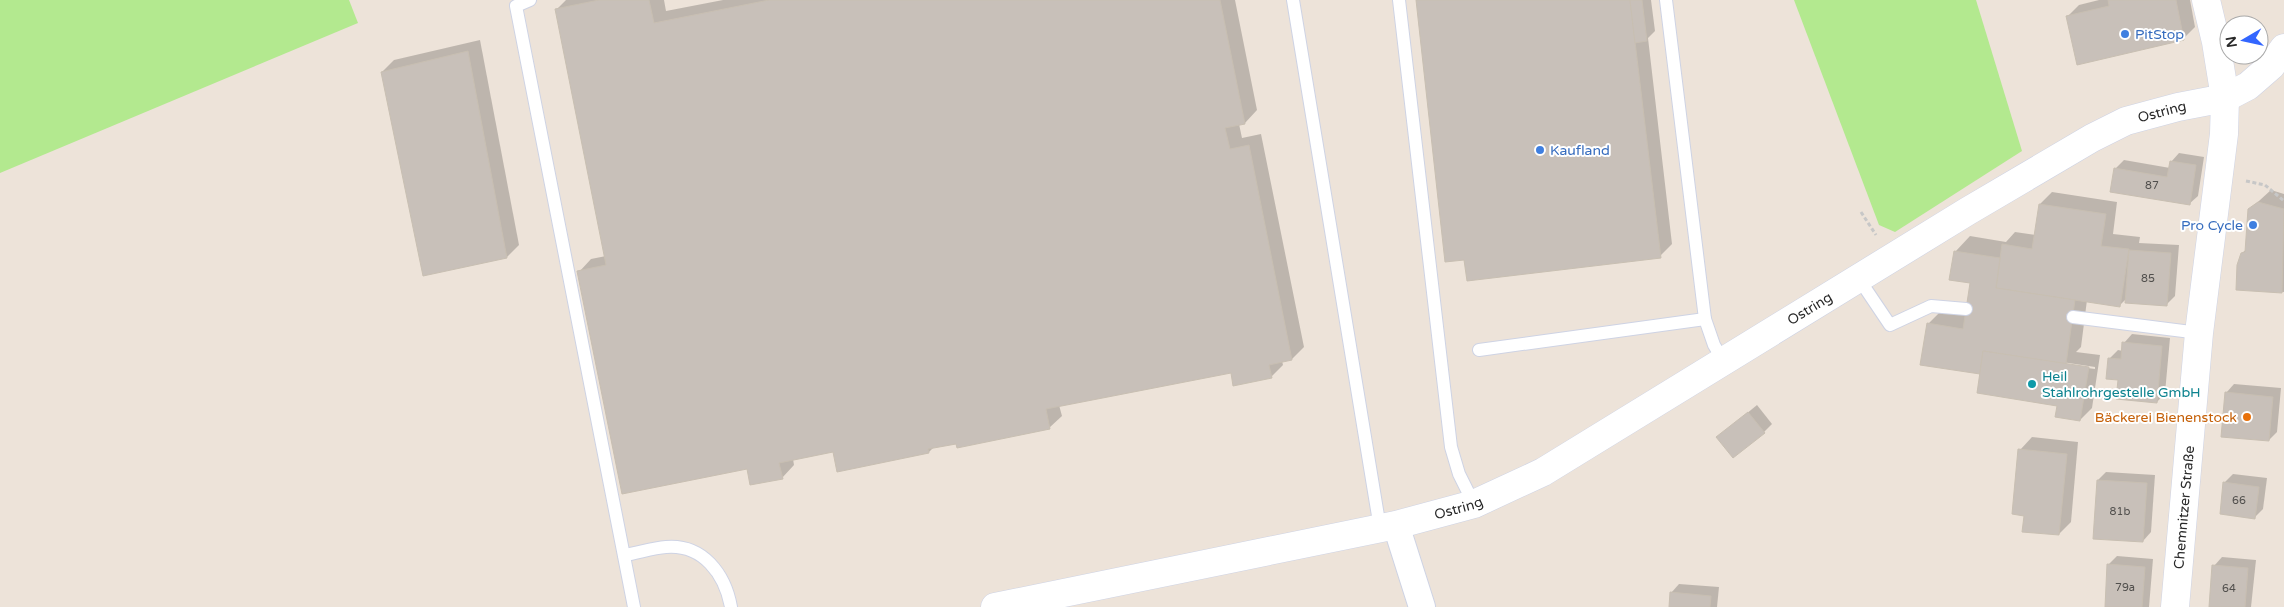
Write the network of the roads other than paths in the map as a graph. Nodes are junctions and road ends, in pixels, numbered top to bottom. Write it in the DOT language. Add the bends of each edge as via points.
graph roads {
  1 [pos="530,0"];
  2 [pos="1293,0"];
  3 [pos="1399,0"];
  4 [pos="1666,0"];
  5 [pos="2206,0"];
  6 [pos="2284,48"];
  7 [pos="2225,98"];
  8 [pos="1859,279"];
  9 [pos="1966,309"];
  10 [pos="2073,317"];
  11 [pos="1705,319"];
  12 [pos="2199,333"];
  13 [pos="1479,350"];
  14 [pos="1724,362"];
  15 [pos="1474,504"];
  16 [pos="1388,526"];
  17 [pos="624,555"];
  18 [pos="634,607"];
  19 [pos="731,607"];
  20 [pos="996,607"];
  21 [pos="1422,607"];
  22 [pos="2175,607"];
  1 -- 17 [label="lane" via="516,6"];
  2 -- 16 [label="lane" via="1351,361"];
  3 -- 15 [label="lane" via="1451,447 1459,474"];
  4 -- 11 [label="lane"];
  5 -- 7 [label="main road, Chemnitzer Straße"];
  6 -- 7 [label="main road" via="2272,66 2248,86"];
  7 -- 8 [label="main road, Ostring" via="2136,118 2092,138"];
  7 -- 12 [label="main road, Chemnitzer Straße" via="2223,142"];
  8 -- 9 [label="lane" via="1890,324 1931,306"];
  8 -- 14 [label="main road, Ostring"];
  10 -- 12 [label="lane"];
  11 -- 13 [label="lane"];
  11 -- 14 [label="lane" via="1714,346"];
  12 -- 22 [label="main road, Chemnitzer Straße"];
  14 -- 15 [label="main road, Ostring" via="1543,472"];
  15 -- 16 [label="main road, Ostring"];
  16 -- 20 [label="main road, Ostring"];
  16 -- 21 [label="street"];
  17 -- 18 [label="lane"];
  17 -- 19 [label="lane" via="668,547 694,552 717,569"];
}
